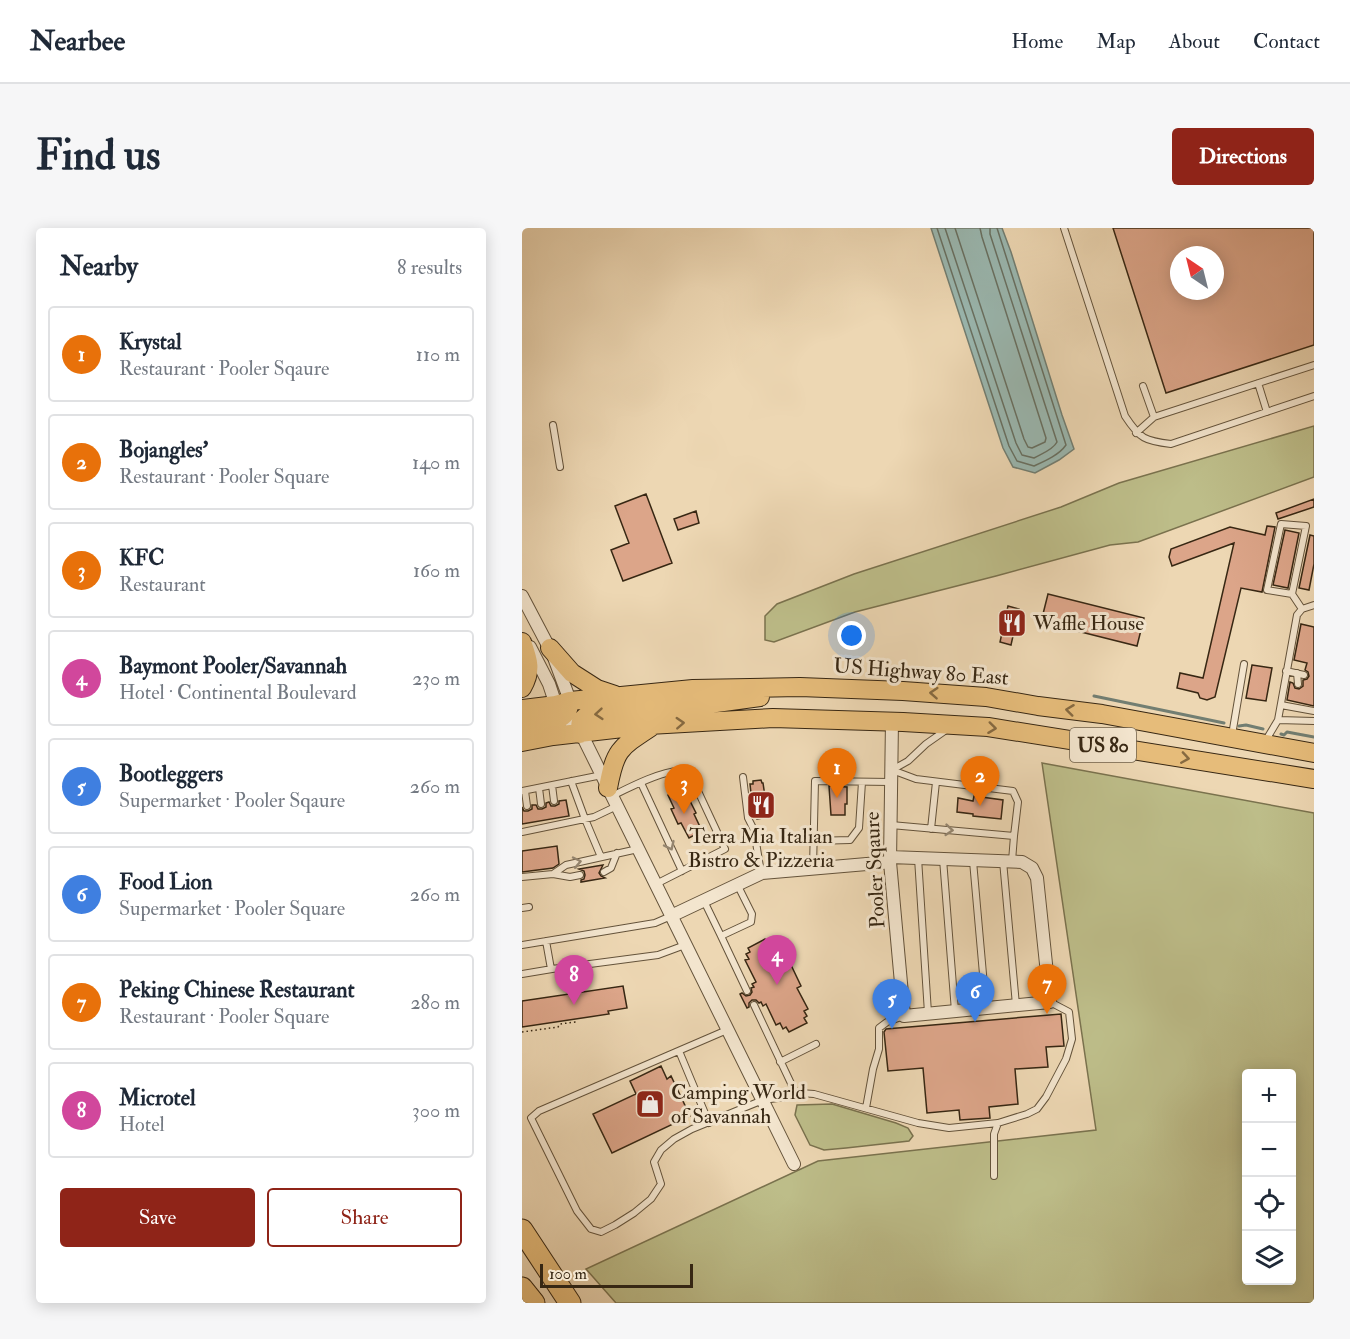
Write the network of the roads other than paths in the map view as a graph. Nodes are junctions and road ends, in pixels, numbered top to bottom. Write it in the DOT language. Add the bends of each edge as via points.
graph roads {
  1 [pos="1064,228"];
  2 [pos="1314,365"];
  3 [pos="1258,383"];
  4 [pos="1143,386"];
  5 [pos="1314,396"];
  6 [pos="1267,412"];
  7 [pos="1154,417"];
  8 [pos="553,426"];
  9 [pos="1136,433"];
  10 [pos="560,467"];
  11 [pos="1292,594"];
  12 [pos="522,596"];
  13 [pos="1314,596"];
  14 [pos="1313,605"];
  15 [pos="1302,609"];
  16 [pos="522,634"];
  17 [pos="522,642"];
  18 [pos="550,648"];
  19 [pos="1244,664"];
  20 [pos="1286,671"];
  21 [pos="1298,684"];
  22 [pos="522,688"];
  23 [pos="824,688"];
  24 [pos="619,696"];
  25 [pos="1281,705"];
  26 [pos="564,707"];
  27 [pos="522,709"];
  28 [pos="1314,711"];
  29 [pos="1278,720"];
  30 [pos="892,721"];
  31 [pos="1314,721"];
  32 [pos="522,725"];
  33 [pos="656,725"];
  34 [pos="953,725"];
  35 [pos="580,734"];
  36 [pos="1231,738"];
  37 [pos="522,742"];
  38 [pos="1264,744"];
  39 [pos="1314,753"];
  40 [pos="891,776"];
  41 [pos="743,777"];
  42 [pos="1314,779"];
  43 [pos="571,781"];
  44 [pos="862,782"];
  45 [pos="936,782"];
  46 [pos="641,783"];
  47 [pos="552,785"];
  48 [pos="539,788"];
  49 [pos="523,791"];
  50 [pos="610,791"];
  51 [pos="554,801"];
  52 [pos="541,804"];
  53 [pos="527,806"];
  54 [pos="585,819"];
  55 [pos="530,822"];
  56 [pos="891,825"];
  57 [pos="931,829"];
  58 [pos="531,830"];
  59 [pos="522,832"];
  60 [pos="1014,836"];
  61 [pos="813,841"];
  62 [pos="638,849"];
  63 [pos="617,853"];
  64 [pos="601,857"];
  65 [pos="918,858"];
  66 [pos="890,859"];
  67 [pos="944,859"];
  68 [pos="973,860"];
  69 [pos="1008,861"];
  70 [pos="813,868"];
  71 [pos="682,871"];
  72 [pos="604,872"];
  73 [pos="761,873"];
  74 [pos="553,874"];
  75 [pos="580,875"];
  76 [pos="522,877"];
  77 [pos="656,884"];
  78 [pos="737,884"];
  79 [pos="704,900"];
  80 [pos="671,916"];
  81 [pos="721,936"];
  82 [pos="546,941"];
  83 [pos="522,945"];
  84 [pos="686,945"];
  85 [pos="551,969"];
  86 [pos="522,974"];
  87 [pos="747,991"];
  88 [pos="1050,1002"];
  89 [pos="754,1005"];
  90 [pos="1016,1005"];
  91 [pos="986,1008"];
  92 [pos="954,1011"];
  93 [pos="928,1013"];
  94 [pos="904,1016"];
  95 [pos="728,1030"];
  96 [pos="816,1044"];
  97 [pos="679,1051"];
  98 [pos="780,1062"];
  99 [pos="796,1094"];
  100 [pos="763,1101"];
  101 [pos="866,1108"];
  102 [pos="709,1123"];
  103 [pos="998,1123"];
  104 [pos="794,1164"];
  105 [pos="994,1176"];
  106 [pos="522,1230"];
  107 [pos="522,1288"];
  108 [pos="534,1303"];
  109 [pos="570,1303"];
  1 -- 9 [label="lane" via="1125,416"];
  2 -- 3 [label="lane"];
  3 -- 6 [label="lane"];
  3 -- 7 [label="lane"];
  4 -- 7 [label="lane"];
  5 -- 6 [label="lane"];
  6 -- 9 [label="lane" via="1172,444 1152,442"];
  7 -- 9 [label="lane"];
  8 -- 10 [label="lane"];
  11 -- 11 [label="lane" via="1306,526 1281,524 1267,591"];
  11 -- 15 [label="lane"];
  12 -- 18 [label="street"];
  13 -- 14 [label="lane"];
  14 -- 15 [label="lane"];
  15 -- 20 [label="lane" via="1297,615"];
  16 -- 26 [label="street"];
  17 -- 22 [label="main road" via="529,674"];
  18 -- 24 [label="main road" via="587,684"];
  18 -- 26 [label="street"];
  19 -- 36 [label="lane"];
  20 -- 21 [label="lane" via="1301,674"];
  20 -- 25 [label="lane"];
  23 -- 24 [label="main road, US Highway 80 East / US 80" via="693,689"];
  23 -- 35 [label="main road, one-way" via="716,704 588,715 582,718"];
  36 -- 23 [label="main road, US Highway 80 East / US 80, one-way" via="986,697"];
  24 -- 26 [label="main road, US Highway 80 East / US 80"];
  25 -- 28 [label="lane" via="1299,705"];
  25 -- 29 [label="lane"];
  26 -- 27 [label="main road, US Highway 80 East / US 80"];
  26 -- 32 [label="main road" via="560,718"];
  26 -- 35 [label="street"];
  29 -- 31 [label="lane"];
  29 -- 38 [label="lane"];
  33 -- 30 [label="main road, US 80, one-way" via="773,718"];
  30 -- 34 [label="main road, US 80"];
  30 -- 40 [label="street, Pooler Sqaure"];
  33 -- 35 [label="main road, US 80"];
  33 -- 50 [label="main road" via="628,741 618,753"];
  34 -- 40 [label="lane"];
  34 -- 42 [label="main road, US 80, one-way"];
  35 -- 37 [label="main road, US 80"];
  35 -- 50 [label="street"];
  36 -- 38 [label="main road, US Highway 80 East / US 80"];
  38 -- 39 [label="main road, US Highway 80 East / US 80"];
  40 -- 44 [label="lane"];
  40 -- 45 [label="lane"];
  40 -- 56 [label="street, Pooler Sqaure"];
  41 -- 73 [label="lane"];
  43 -- 47 [label="lane"];
  43 -- 50 [label="lane"];
  43 -- 54 [label="lane"];
  44 -- 61 [label="lane" via="859,828 850,840"];
  44 -- 61 [label="lane" via="815,782"];
  45 -- 57 [label="lane"];
  45 -- 60 [label="lane" via="1013,791 1018,802"];
  46 -- 50 [label="lane"];
  46 -- 71 [label="lane, one-way"];
  46 -- 71 [label="lane" via="666,773 690,774 725,849"];
  47 -- 48 [label="lane"];
  47 -- 51 [label="lane"];
  48 -- 49 [label="lane"];
  48 -- 52 [label="lane"];
  49 -- 53 [label="lane"];
  50 -- 54 [label="lane" via="594,817"];
  50 -- 62 [label="street"];
  54 -- 58 [label="lane" via="557,821"];
  54 -- 64 [label="lane"];
  55 -- 58 [label="lane"];
  56 -- 57 [label="lane"];
  56 -- 66 [label="street, Pooler Sqaure"];
  57 -- 60 [label="lane, one-way"];
  58 -- 59 [label="lane"];
  60 -- 69 [label="lane"];
  61 -- 70 [label="lane"];
  62 -- 63 [label="lane"];
  62 -- 77 [label="street"];
  63 -- 64 [label="lane"];
  63 -- 72 [label="lane" via="611,868"];
  74 -- 64 [label="lane, one-way" via="566,865"];
  65 -- 66 [label="street"];
  65 -- 67 [label="street"];
  65 -- 93 [label="lane"];
  66 -- 70 [label="street"];
  66 -- 94 [label="street, Pooler Sqaure"];
  67 -- 68 [label="street"];
  67 -- 92 [label="lane"];
  68 -- 69 [label="street"];
  68 -- 91 [label="lane"];
  69 -- 88 [label="street" via="1022,862 1032,868 1037,878"];
  69 -- 90 [label="lane"];
  70 -- 73 [label="street"];
  71 -- 77 [label="lane"];
  73 -- 78 [label="street"];
  74 -- 75 [label="lane"];
  74 -- 76 [label="lane"];
  77 -- 80 [label="street"];
  78 -- 79 [label="street"];
  78 -- 81 [label="lane" via="752,922"];
  79 -- 80 [label="street"];
  79 -- 81 [label="lane"];
  80 -- 82 [label="lane" via="655,923"];
  80 -- 84 [label="street"];
  81 -- 87 [label="lane"];
  82 -- 83 [label="lane"];
  82 -- 85 [label="lane"];
  84 -- 85 [label="lane" via="658,955"];
  84 -- 95 [label="street"];
  85 -- 86 [label="lane"];
  88 -- 90 [label="street"];
  88 -- 103 [label="lane" via="1069,1012 1072,1039 1066,1059 1037,1109"];
  89 -- 98 [label="lane"];
  90 -- 91 [label="street"];
  91 -- 92 [label="street"];
  92 -- 93 [label="street"];
  93 -- 94 [label="street"];
  94 -- 101 [label="lane" via="879,1028 879,1050"];
  95 -- 97 [label="lane"];
  95 -- 100 [label="street"];
  96 -- 98 [label="lane"];
  97 -- 102 [label="lane"];
  97 -- 102 [label="lane" via="539,1111 531,1118 577,1211 591,1229 601,1232 651,1199 661,1184 654,1162 661,1150 674,1139"];
  98 -- 99 [label="lane"];
  99 -- 100 [label="lane"];
  99 -- 101 [label="lane" via="814,1094"];
  100 -- 102 [label="lane"];
  100 -- 104 [label="street"];
  101 -- 103 [label="lane" via="918,1124 950,1128"];
  103 -- 105 [label="lane" via="994,1134"];
  106 -- 109 [label="highway"];
  107 -- 108 [label="highway"];
}
